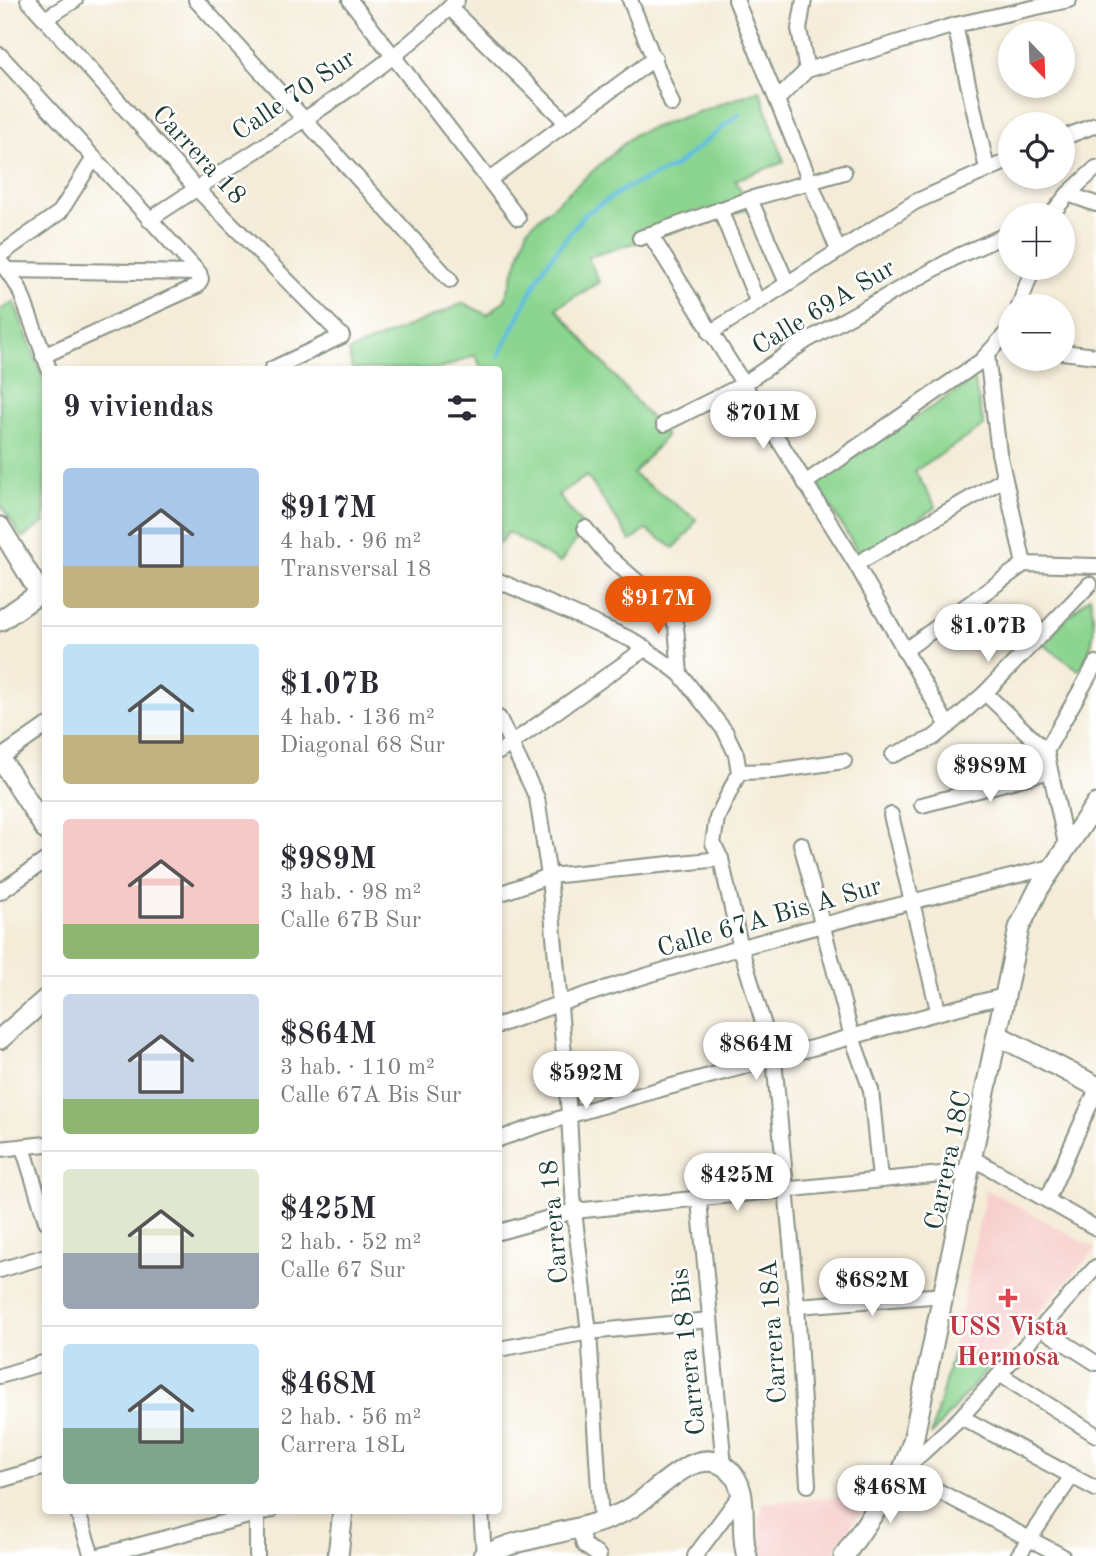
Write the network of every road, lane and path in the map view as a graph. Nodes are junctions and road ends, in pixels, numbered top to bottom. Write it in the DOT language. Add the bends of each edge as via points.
graph roads {
  1 [pos="28,0"];
  2 [pos="75,0"];
  3 [pos="196,0"];
  4 [pos="350,0"];
  5 [pos="630,0"];
  6 [pos="736,0"];
  7 [pos="804,0"];
  8 [pos="1069,0"];
  9 [pos="454,4"];
  10 [pos="45,19"];
  11 [pos="955,25"];
  12 [pos="0,55"];
  13 [pos="392,55"];
  14 [pos="655,58"];
  15 [pos="807,70"];
  16 [pos="777,100"];
  17 [pos="673,104"];
  18 [pos="303,121"];
  19 [pos="566,122"];
  20 [pos="1096,125"];
  21 [pos="1075,133"];
  22 [pos="94,159"];
  23 [pos="998,165"];
  24 [pos="1096,168"];
  25 [pos="987,169"];
  26 [pos="844,172"];
  27 [pos="489,180"];
  28 [pos="809,181"];
  29 [pos="196,188"];
  30 [pos="1068,194"];
  31 [pos="750,199"];
  32 [pos="1061,203"];
  33 [pos="1096,204"];
  34 [pos="720,209"];
  35 [pos="518,218"];
  36 [pos="149,220"];
  37 [pos="998,238"];
  38 [pos="838,250"];
  39 [pos="0,255"];
  40 [pos="4,265"];
  41 [pos="198,279"];
  42 [pos="450,279"];
  43 [pos="787,283"];
  44 [pos="757,301"];
  45 [pos="710,333"];
  46 [pos="998,349"];
  47 [pos="1075,354"];
  48 [pos="1096,356"];
  49 [pos="46,363"];
  50 [pos="278,366"];
  51 [pos="999,371"];
  52 [pos="741,385"];
  53 [pos="664,424"];
  54 [pos="1004,479"];
  55 [pos="805,483"];
  56 [pos="0,527"];
  57 [pos="584,528"];
  58 [pos="856,564"];
  59 [pos="1024,564"];
  60 [pos="1077,566"];
  61 [pos="1096,566"];
  62 [pos="502,582"];
  63 [pos="1093,588"];
  64 [pos="42,590"];
  65 [pos="42,592"];
  66 [pos="0,621"];
  67 [pos="646,648"];
  68 [pos="904,651"];
  69 [pos="1096,663"];
  70 [pos="680,674"];
  71 [pos="985,693"];
  72 [pos="948,726"];
  73 [pos="42,729"];
  74 [pos="505,749"];
  75 [pos="1046,751"];
  76 [pos="893,755"];
  77 [pos="0,758"];
  78 [pos="844,761"];
  79 [pos="1050,771"];
  80 [pos="739,772"];
  81 [pos="922,804"];
  82 [pos="1096,804"];
  83 [pos="891,815"];
  84 [pos="42,824"];
  85 [pos="801,844"];
  86 [pos="1067,849"];
  87 [pos="721,859"];
  88 [pos="42,863"];
  89 [pos="1055,866"];
  90 [pos="549,876"];
  91 [pos="0,892"];
  92 [pos="502,893"];
  93 [pos="914,901"];
  94 [pos="821,925"];
  95 [pos="741,948"];
  96 [pos="1005,996"];
  97 [pos="42,1002"];
  98 [pos="559,1003"];
  99 [pos="938,1010"];
  100 [pos="502,1024"];
  101 [pos="999,1036"];
  102 [pos="852,1037"];
  103 [pos="0,1039"];
  104 [pos="774,1059"];
  105 [pos="1096,1089"];
  106 [pos="569,1114"];
  107 [pos="502,1138"];
  108 [pos="42,1145"];
  109 [pos="23,1147"];
  110 [pos="0,1149"];
  111 [pos="972,1165"];
  112 [pos="880,1179"];
  113 [pos="785,1190"];
  114 [pos="699,1200"];
  115 [pos="1047,1200"];
  116 [pos="42,1208"];
  117 [pos="574,1210"];
  118 [pos="1096,1228"];
  119 [pos="502,1231"];
  120 [pos="42,1257"];
  121 [pos="1095,1269"];
  122 [pos="0,1270"];
  123 [pos="945,1296"];
  124 [pos="797,1306"];
  125 [pos="710,1320"];
  126 [pos="1041,1328"];
  127 [pos="589,1332"];
  128 [pos="502,1348"];
  129 [pos="42,1363"];
  130 [pos="1096,1363"];
  131 [pos="1001,1375"];
  132 [pos="0,1376"];
  133 [pos="961,1417"];
  134 [pos="1096,1435"];
  135 [pos="724,1465"];
  136 [pos="42,1468"];
  137 [pos="902,1472"];
  138 [pos="1072,1476"];
  139 [pos="0,1480"];
  140 [pos="808,1485"];
  141 [pos="1096,1489"];
  142 [pos="741,1494"];
  143 [pos="251,1514"];
  144 [pos="262,1514"];
  145 [pos="343,1514"];
  146 [pos="481,1514"];
  147 [pos="79,1516"];
  148 [pos="601,1521"];
  149 [pos="1030,1538"];
  150 [pos="580,1543"];
  151 [pos="92,1556"];
  152 [pos="99,1556"];
  153 [pos="257,1556"];
  154 [pos="338,1556"];
  155 [pos="484,1556"];
  156 [pos="599,1556"];
  157 [pos="695,1556"];
  158 [pos="747,1556"];
  159 [pos="844,1556"];
  160 [pos="1018,1556"];
  161 [pos="1062,1556"];
  1 -- 10 [label="street, Carrera 18"];
  2 -- 10 [label="street"];
  3 -- 18 [label="street"];
  4 -- 13 [label="street"];
  5 -- 14 [label="street"];
  6 -- 16 [label="street"];
  7 -- 15 [label="street" via="799,29"];
  8 -- 11 [label="street"];
  9 -- 13 [label="street, Calle 70 Sur"];
  9 -- 19 [label="street"];
  10 -- 29 [label="street, Carrera 18"];
  11 -- 15 [label="street"];
  11 -- 25 [label="street"];
  12 -- 22 [label="street"];
  13 -- 18 [label="street, Calle 70 Sur"];
  13 -- 27 [label="street"];
  14 -- 17 [label="street"];
  14 -- 19 [label="street"];
  15 -- 16 [label="street"];
  16 -- 28 [label="street"];
  18 -- 29 [label="street, Calle 70 Sur"];
  18 -- 42 [label="street"];
  19 -- 27 [label="street"];
  20 -- 21 [label="street"];
  22 -- 36 [label="street"];
  22 -- 39 [label="street" via="60,212"];
  23 -- 25 [label="street"];
  24 -- 30 [label="street"];
  25 -- 38 [label="street" via="915,202"];
  26 -- 28 [label="street"];
  27 -- 35 [label="street"];
  28 -- 31 [label="street"];
  28 -- 38 [label="street"];
  29 -- 36 [label="street, Calle 70 Sur"];
  29 -- 50 [label="street, Carrera 18" via="342,336"];
  30 -- 32 [label="street"];
  30 -- 33 [label="street"];
  31 -- 34 [label="street"];
  31 -- 43 [label="street"];
  34 -- 44 [label="street"];
  34 -- 45 [label="street" via="645,236"];
  36 -- 41 [label="street"];
  37 -- 52 [label="street, Calle 69A Sur" via="817,334"];
  38 -- 43 [label="street"];
  40 -- 41 [label="street"];
  40 -- 49 [label="street" via="26,305"];
  41 -- 49 [label="street"];
  43 -- 44 [label="street"];
  44 -- 45 [label="street"];
  45 -- 52 [label="street"];
  46 -- 55 [label="street"];
  47 -- 48 [label="street"];
  51 -- 54 [label="street"];
  52 -- 53 [label="street, Calle 69A Sur"];
  52 -- 55 [label="street"];
  54 -- 58 [label="street"];
  54 -- 59 [label="street"];
  55 -- 58 [label="street"];
  56 -- 64 [label="street"];
  57 -- 70 [label="street" via="608,556 664,604 676,626"];
  58 -- 68 [label="street"];
  59 -- 60 [label="street"];
  59 -- 68 [label="street"];
  60 -- 61 [label="street"];
  60 -- 63 [label="street"];
  62 -- 67 [label="street"];
  63 -- 71 [label="street"];
  65 -- 66 [label="street"];
  67 -- 70 [label="street"];
  67 -- 74 [label="street"];
  68 -- 72 [label="street"];
  69 -- 75 [label="street"];
  70 -- 80 [label="street" via="725,731"];
  71 -- 72 [label="street"];
  71 -- 75 [label="street"];
  72 -- 76 [label="street" via="933,738"];
  73 -- 77 [label="street"];
  74 -- 90 [label="street, Carrera 18" via="537,798"];
  75 -- 79 [label="street"];
  77 -- 84 [label="street"];
  78 -- 80 [label="street"];
  79 -- 81 [label="street"];
  79 -- 86 [label="street"];
  80 -- 87 [label="street, Carrera 18A" via="713,832"];
  82 -- 86 [label="street, Carrera 18C"];
  83 -- 93 [label="street"];
  85 -- 94 [label="street"];
  86 -- 89 [label="street, Carrera 18C"];
  87 -- 90 [label="street"];
  87 -- 95 [label="street, Carrera 18A"];
  88 -- 91 [label="street"];
  89 -- 93 [label="street, Calle 67A Bis A Sur"];
  89 -- 96 [label="street, Carrera 18C" via="1022,919"];
  90 -- 92 [label="street"];
  90 -- 98 [label="street, Carrera 18"];
  93 -- 94 [label="street, Calle 67A Bis A Sur"];
  93 -- 99 [label="street"];
  94 -- 95 [label="street, Calle 67A Bis A Sur"];
  94 -- 102 [label="street"];
  95 -- 98 [label="street, Calle 67A Bis A Sur"];
  95 -- 104 [label="street, Carrera 18A"];
  96 -- 99 [label="street"];
  96 -- 101 [label="street, Carrera 18C"];
  97 -- 103 [label="street"];
  98 -- 100 [label="street, Calle 67A Bis A Sur"];
  98 -- 106 [label="street, Carrera 18"];
  99 -- 102 [label="street"];
  101 -- 105 [label="street"];
  101 -- 111 [label="street, Carrera 18C"];
  102 -- 104 [label="street"];
  102 -- 112 [label="street" via="871,1090"];
  104 -- 106 [label="street"];
  104 -- 113 [label="street, Carrera 18A"];
  105 -- 115 [label="street"];
  106 -- 107 [label="street"];
  106 -- 117 [label="street, Carrera 18"];
  108 -- 109 [label="street"];
  109 -- 110 [label="street"];
  109 -- 116 [label="street"];
  111 -- 112 [label="street"];
  111 -- 115 [label="street"];
  111 -- 123 [label="street, Carrera 18C"];
  112 -- 113 [label="street"];
  113 -- 114 [label="street"];
  113 -- 124 [label="street, Carrera 18A"];
  114 -- 117 [label="street"];
  114 -- 125 [label="street, Carrera 18 Bis"];
  115 -- 118 [label="street"];
  117 -- 119 [label="street"];
  117 -- 127 [label="street, Carrera 18"];
  120 -- 122 [label="street"];
  121 -- 126 [label="street"];
  123 -- 124 [label="street"];
  123 -- 137 [label="street, Carrera 18C"];
  124 -- 140 [label="street, Carrera 18A"];
  125 -- 127 [label="street"];
  125 -- 135 [label="street, Carrera 18 Bis"];
  126 -- 130 [label="street"];
  126 -- 131 [label="street"];
  127 -- 128 [label="street"];
  127 -- 148 [label="street, Carrera 18"];
  129 -- 132 [label="street"];
  131 -- 133 [label="street"];
  131 -- 134 [label="street"];
  133 -- 137 [label="street"];
  133 -- 138 [label="street"];
  135 -- 142 [label="street, Carrera 18 Bis" via="737,1479"];
  135 -- 148 [label="street" via="702,1462 683,1469 631,1508"];
  136 -- 139 [label="street"];
  137 -- 149 [label="street"];
  137 -- 159 [label="street, Carrera 18C"];
  138 -- 141 [label="street"];
  138 -- 149 [label="street"];
  142 -- 157 [label="street"];
  142 -- 158 [label="street"];
  143 -- 152 [label="street"];
  144 -- 153 [label="street"];
  145 -- 154 [label="street"];
  146 -- 155 [label="street"];
  147 -- 151 [label="street"];
  148 -- 150 [label="street"];
  149 -- 160 [label="street"];
  149 -- 161 [label="street"];
  150 -- 155 [label="street" via="512,1544"];
  150 -- 156 [label="street"];
}
